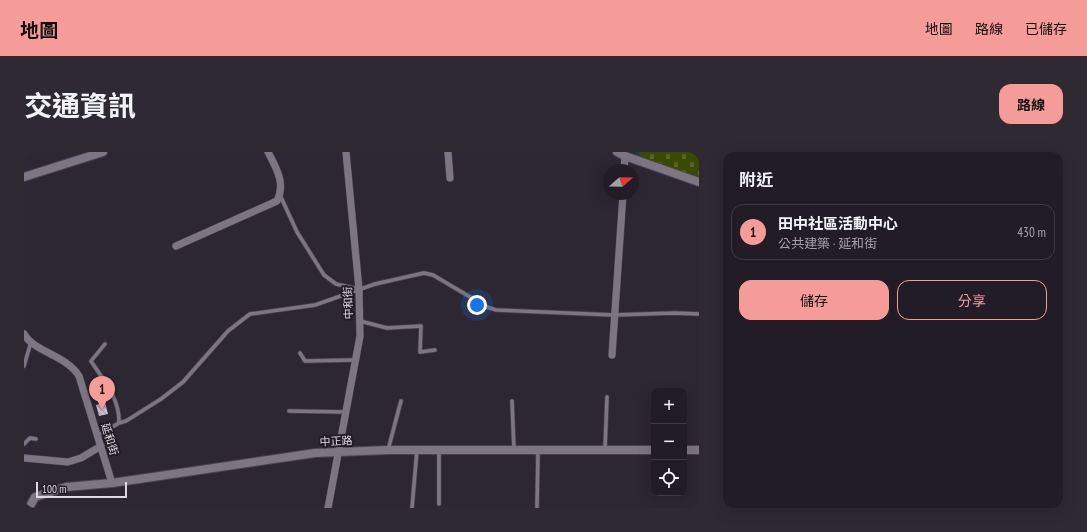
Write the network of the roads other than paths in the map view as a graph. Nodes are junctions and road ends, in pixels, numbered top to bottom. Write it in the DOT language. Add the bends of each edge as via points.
graph roads {
  1 [pos="103,152"];
  2 [pos="269,152"];
  3 [pos="346,152"];
  4 [pos="448,152"];
  5 [pos="621,154"];
  6 [pos="623,164"];
  7 [pos="24,177"];
  8 [pos="450,178"];
  9 [pos="699,182"];
  10 [pos="280,195"];
  11 [pos="623,200"];
  12 [pos="176,246"];
  13 [pos="359,290"];
  14 [pos="699,314"];
  15 [pos="614,315"];
  16 [pos="359,321"];
  17 [pos="24,335"];
  18 [pos="31,342"];
  19 [pos="105,344"];
  20 [pos="435,350"];
  21 [pos="300,353"];
  22 [pos="612,355"];
  23 [pos="355,360"];
  24 [pos="24,366"];
  25 [pos="607,397"];
  26 [pos="512,400"];
  27 [pos="401,401"];
  28 [pos="289,411"];
  29 [pos="345,412"];
  30 [pos="119,423"];
  31 [pos="98,435"];
  32 [pos="36,439"];
  33 [pos="24,444"];
  34 [pos="101,446"];
  35 [pos="605,449"];
  36 [pos="388,450"];
  37 [pos="417,450"];
  38 [pos="439,450"];
  39 [pos="514,450"];
  40 [pos="538,450"];
  41 [pos="651,450"];
  42 [pos="687,450"];
  43 [pos="699,450"];
  44 [pos="338,451"];
  45 [pos="24,458"];
  46 [pos="112,483"];
  47 [pos="439,504"];
  48 [pos="538,507"];
  49 [pos="29,508"];
  50 [pos="328,508"];
  51 [pos="412,508"];
  1 -- 7 [label="street"];
  2 -- 10 [label="street" via="280,176"];
  3 -- 13 [label="street, 中和街"];
  4 -- 8 [label="street"];
  5 -- 6 [label="street"];
  5 -- 9 [label="street"];
  10 -- 12 [label="street" via="277,201"];
  10 -- 13 [label="lane" via="297,232 324,275 336,284"];
  11 -- 15 [label="street"];
  13 -- 15 [label="lane" via="424,273 433,275 487,308 496,310"];
  13 -- 16 [label="street, 中和街"];
  13 -- 30 [label="lane" via="316,305 250,314 228,331 183,382 161,399"];
  14 -- 15 [label="lane"];
  15 -- 22 [label="street"];
  16 -- 20 [label="lane" via="387,328 421,326 420,352"];
  16 -- 23 [label="street, 中和街" via="360,336"];
  17 -- 18 [label="street, 延和街"];
  18 -- 24 [label="lane"];
  18 -- 31 [label="street, 延和街" via="75,369"];
  19 -- 30 [label="lane" via="91,362 114,395"];
  21 -- 23 [label="lane" via="305,361"];
  23 -- 29 [label="street, 中和街"];
  25 -- 35 [label="lane"];
  26 -- 39 [label="lane"];
  27 -- 36 [label="lane"];
  28 -- 29 [label="lane"];
  29 -- 44 [label="street, 中和街"];
  30 -- 31 [label="lane"];
  31 -- 34 [label="street, 延和街"];
  32 -- 33 [label="lane" via="30,438"];
  34 -- 45 [label="street" via="82,458 68,462"];
  34 -- 46 [label="street, 延和街"];
  35 -- 40 [label="street, 中正路"];
  35 -- 41 [label="street, 中正路"];
  36 -- 37 [label="street, 中正路"];
  36 -- 44 [label="street, 中正路"];
  37 -- 38 [label="street, 中正路"];
  37 -- 51 [label="lane"];
  38 -- 39 [label="street, 中正路"];
  38 -- 47 [label="lane"];
  39 -- 40 [label="street, 中正路"];
  40 -- 48 [label="lane"];
  42 -- 43 [label="street"];
  44 -- 46 [label="street, 中正路"];
  44 -- 50 [label="street, 中和街"];
  46 -- 49 [label="street, 中正路" via="60,488 35,497"];
}
